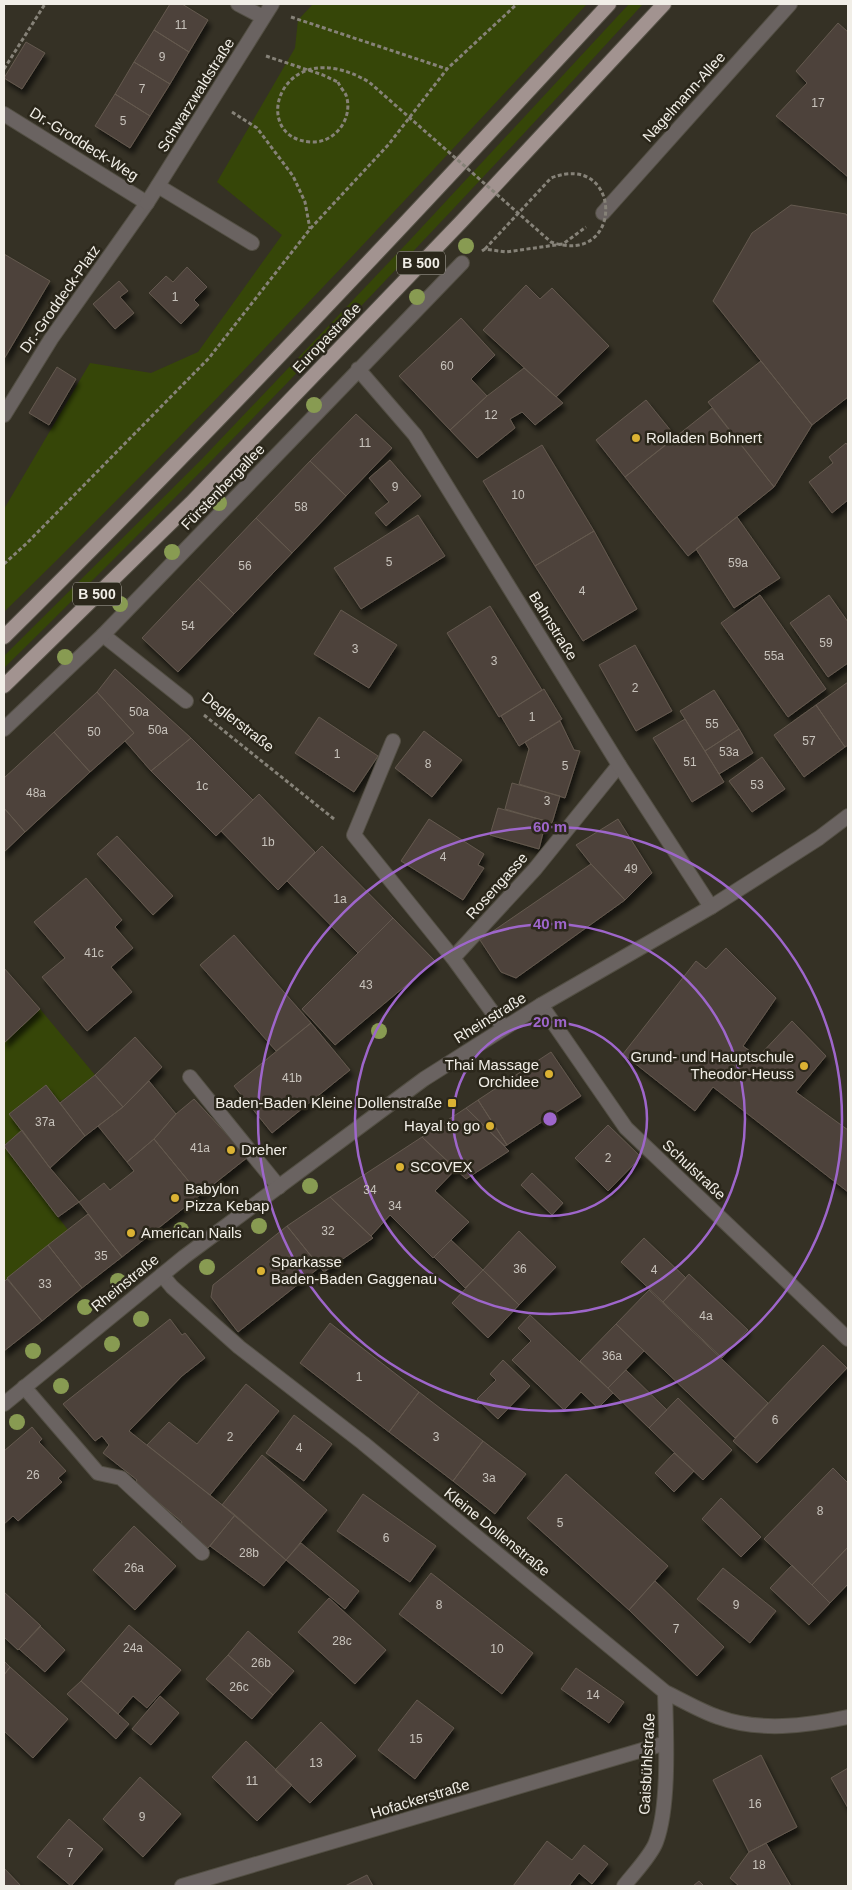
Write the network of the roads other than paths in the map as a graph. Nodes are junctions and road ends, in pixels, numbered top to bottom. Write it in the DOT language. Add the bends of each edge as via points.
graph roads {
  1 [pos="238,4"];
  2 [pos="609,4"];
  3 [pos="664,4"];
  4 [pos="790,4"];
  5 [pos="268,9"];
  6 [pos="4,114"];
  7 [pos="158,186"];
  8 [pos="147,203"];
  9 [pos="600,215"];
  10 [pos="252,243"];
  11 [pos="462,263"];
  12 [pos="358,369"];
  13 [pos="4,415"];
  14 [pos="103,635"];
  15 [pos="4,637"];
  16 [pos="4,686"];
  17 [pos="186,702"];
  18 [pos="4,729"];
  19 [pos="392,741"];
  20 [pos="619,764"];
  21 [pos="848,816"];
  22 [pos="711,907"];
  23 [pos="454,958"];
  24 [pos="541,1005"];
  25 [pos="504,1028"];
  26 [pos="190,1076"];
  27 [pos="279,1187"];
  28 [pos="162,1275"];
  29 [pos="848,1339"];
  30 [pos="24,1387"];
  31 [pos="4,1404"];
  32 [pos="202,1553"];
  33 [pos="665,1692"];
  34 [pos="848,1717"];
  35 [pos="666,1743"];
  36 [pos="182,1886"];
  37 [pos="624,1886"];
  1 -- 5 [label="street"];
  2 -- 15 [label="main road, Europastraße / B 500" via="204,436"];
  3 -- 16 [label="main road, Europastraße / B 500" via="461,222 191,503"];
  4 -- 9 [label="street, Nagelmann-Allee"];
  5 -- 7 [label="street, Schwarzwaldstraße"];
  6 -- 8 [label="street, Dr.-Groddeck-Weg"];
  7 -- 8 [label="street, Schwarzwaldstraße"];
  7 -- 10 [label="street"];
  8 -- 13 [label="street, Dr.-Groddeck-Platz" via="50,339"];
  11 -- 12 [label="street, Fürstenbergallee"];
  12 -- 14 [label="street, Fürstenbergallee"];
  12 -- 20 [label="street, Bahnstraße" via="415,434"];
  14 -- 17 [label="street, Deglerstraße"];
  14 -- 18 [label="street, Fürstenbergallee"];
  19 -- 23 [label="street" via="354,835"];
  20 -- 22 [label="street, Bahnstraße"];
  20 -- 23 [label="street, Rosengasse" via="535,869"];
  21 -- 22 [label="street, Rheinstraße"];
  22 -- 24 [label="street, Rheinstraße"];
  23 -- 25 [label="street"];
  24 -- 25 [label="street, Rheinstraße"];
  24 -- 29 [label="street, Schulstraße" via="626,1128"];
  25 -- 27 [label="street, Rheinstraße" via="424,1079"];
  26 -- 27 [label="street"];
  27 -- 28 [label="street, Rheinstraße"];
  28 -- 30 [label="street, Rheinstraße"];
  28 -- 33 [label="street, Kleine Dollenstraße" via="239,1347 371,1450"];
  30 -- 31 [label="street, Rheinstraße"];
  30 -- 32 [label="street" via="98,1473 122,1478"];
  33 -- 34 [label="street, Kleine Dollenstraße" via="717,1717 758,1727"];
  33 -- 35 [label="street, Gaisbühlstraße"];
  35 -- 36 [label="street, Hofackerstraße"];
  35 -- 37 [label="street, Gaisbühlstraße" via="663,1806 656,1843"];
}
